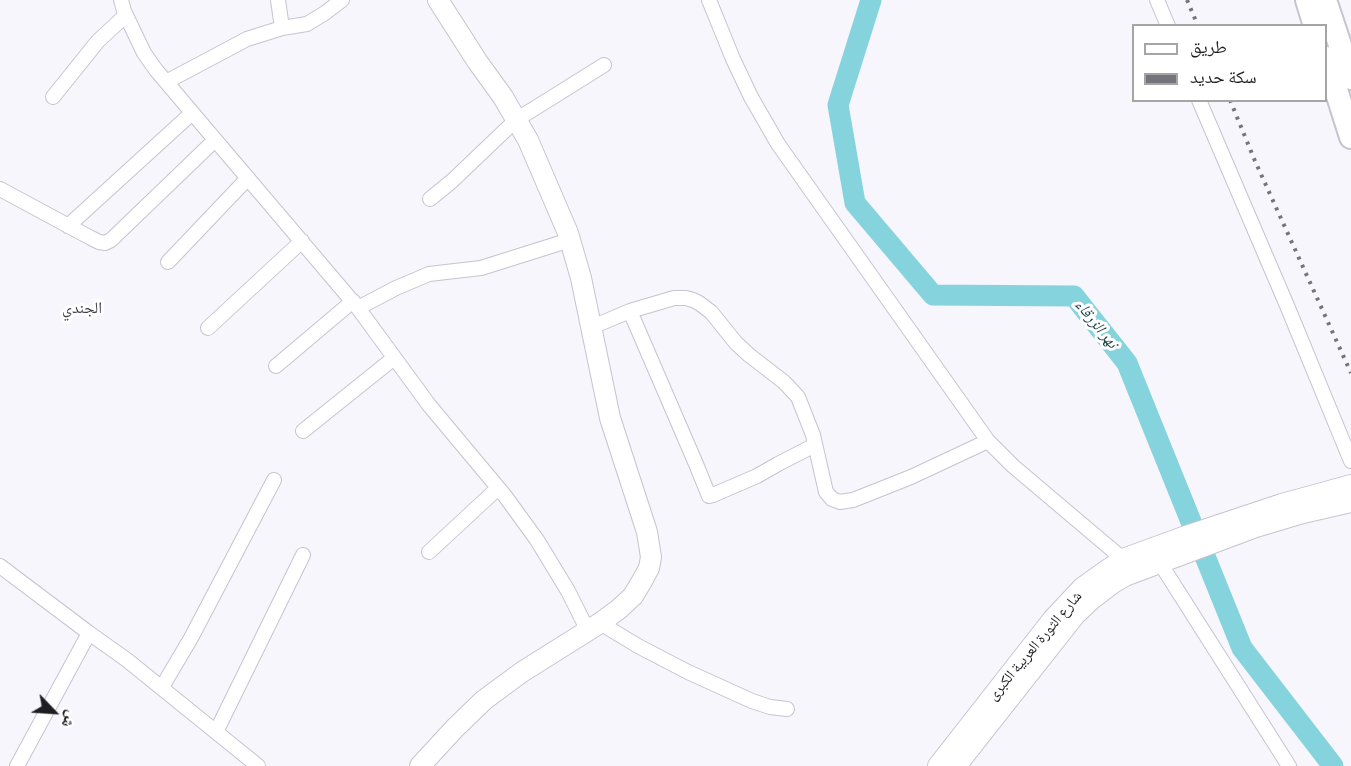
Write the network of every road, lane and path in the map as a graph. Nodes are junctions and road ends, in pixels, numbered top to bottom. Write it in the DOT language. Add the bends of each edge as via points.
graph roads {
  1 [pos="121,0"];
  2 [pos="278,0"];
  3 [pos="342,0"];
  4 [pos="438,0"];
  5 [pos="709,0"];
  6 [pos="1157,0"];
  7 [pos="1307,0"];
  8 [pos="1325,0"];
  9 [pos="126,15"];
  10 [pos="1167,24"];
  11 [pos="1314,24"];
  12 [pos="282,28"];
  13 [pos="1343,64"];
  14 [pos="603,65"];
  15 [pos="166,82"];
  16 [pos="53,97"];
  17 [pos="1200,102"];
  18 [pos="192,113"];
  19 [pos="516,120"];
  20 [pos="1351,137"];
  21 [pos="215,140"];
  22 [pos="248,178"];
  23 [pos="0,189"];
  24 [pos="430,199"];
  25 [pos="68,226"];
  26 [pos="570,240"];
  27 [pos="302,241"];
  28 [pos="168,262"];
  29 [pos="355,305"];
  30 [pos="630,311"];
  31 [pos="591,327"];
  32 [pos="208,328"];
  33 [pos="394,358"];
  34 [pos="276,366"];
  35 [pos="303,431"];
  36 [pos="988,441"];
  37 [pos="815,446"];
  38 [pos="1351,461"];
  39 [pos="274,480"];
  40 [pos="1351,485"];
  41 [pos="498,488"];
  42 [pos="1351,502"];
  43 [pos="1225,531"];
  44 [pos="1188,543"];
  45 [pos="429,552"];
  46 [pos="303,555"];
  47 [pos="1123,559"];
  48 [pos="1160,563"];
  49 [pos="0,566"];
  50 [pos="594,627"];
  51 [pos="89,633"];
  52 [pos="162,687"];
  53 [pos="787,709"];
  54 [pos="216,732"];
  55 [pos="17,766"];
  56 [pos="258,766"];
  57 [pos="420,766"];
  58 [pos="938,766"];
  59 [pos="956,766"];
  60 [pos="1289,766"];
  1 -- 9 [label="street"];
  2 -- 12 [label="street"];
  3 -- 12 [label="street" via="307,24"];
  4 -- 19 [label="main road"];
  5 -- 36 [label="street" via="751,98 778,144"];
  6 -- 10 [label="street"];
  7 -- 11 [label="main road"];
  8 -- 13 [label="main road"];
  9 -- 15 [label="street" via="144,53"];
  9 -- 16 [label="street" via="98,41"];
  12 -- 15 [label="street" via="247,39"];
  13 -- 20 [label="main road"];
  14 -- 19 [label="street"];
  15 -- 18 [label="street"];
  17 -- 38 [label="street"];
  18 -- 21 [label="street"];
  18 -- 25 [label="street"];
  19 -- 24 [label="street"];
  19 -- 26 [label="main road" via="546,179"];
  21 -- 22 [label="street"];
  21 -- 25 [label="street" via="111,240 99,242"];
  22 -- 27 [label="street"];
  22 -- 28 [label="street"];
  23 -- 25 [label="street"];
  26 -- 29 [label="street" via="481,268 429,274"];
  26 -- 31 [label="main road"];
  27 -- 29 [label="street"];
  27 -- 32 [label="street"];
  29 -- 33 [label="street"];
  29 -- 34 [label="street"];
  30 -- 31 [label="street"];
  30 -- 37 [label="street" via="674,298 699,303 749,355 792,388"];
  30 -- 37 [label="street" via="708,495 735,486"];
  31 -- 50 [label="main road" via="610,418 647,532 651,557 633,596"];
  33 -- 35 [label="street"];
  33 -- 41 [label="street"];
  36 -- 37 [label="street" via="911,477 840,502 826,492"];
  36 -- 47 [label="street"];
  39 -- 52 [label="street"];
  40 -- 43 [label="main road" via="1282,504"];
  41 -- 45 [label="street"];
  41 -- 50 [label="street"];
  42 -- 43 [label="main road"];
  43 -- 44 [label="main road"];
  44 -- 47 [label="main road, شارع الثورة العربية الكبرى"];
  44 -- 48 [label="main road, شارع الثورة العربية الكبرى"];
  46 -- 54 [label="street"];
  47 -- 58 [label="main road, شارع الثورة العربية الكبرى" via="1068,602"];
  48 -- 59 [label="main road, شارع الثورة العربية الكبرى" via="1125,576 1092,599 1059,634"];
  48 -- 60 [label="street"];
  49 -- 51 [label="street"];
  50 -- 53 [label="street" via="752,701"];
  50 -- 57 [label="main road" via="500,687 470,712"];
  51 -- 52 [label="street"];
  51 -- 55 [label="street"];
  52 -- 54 [label="street"];
  54 -- 56 [label="street"];
}
